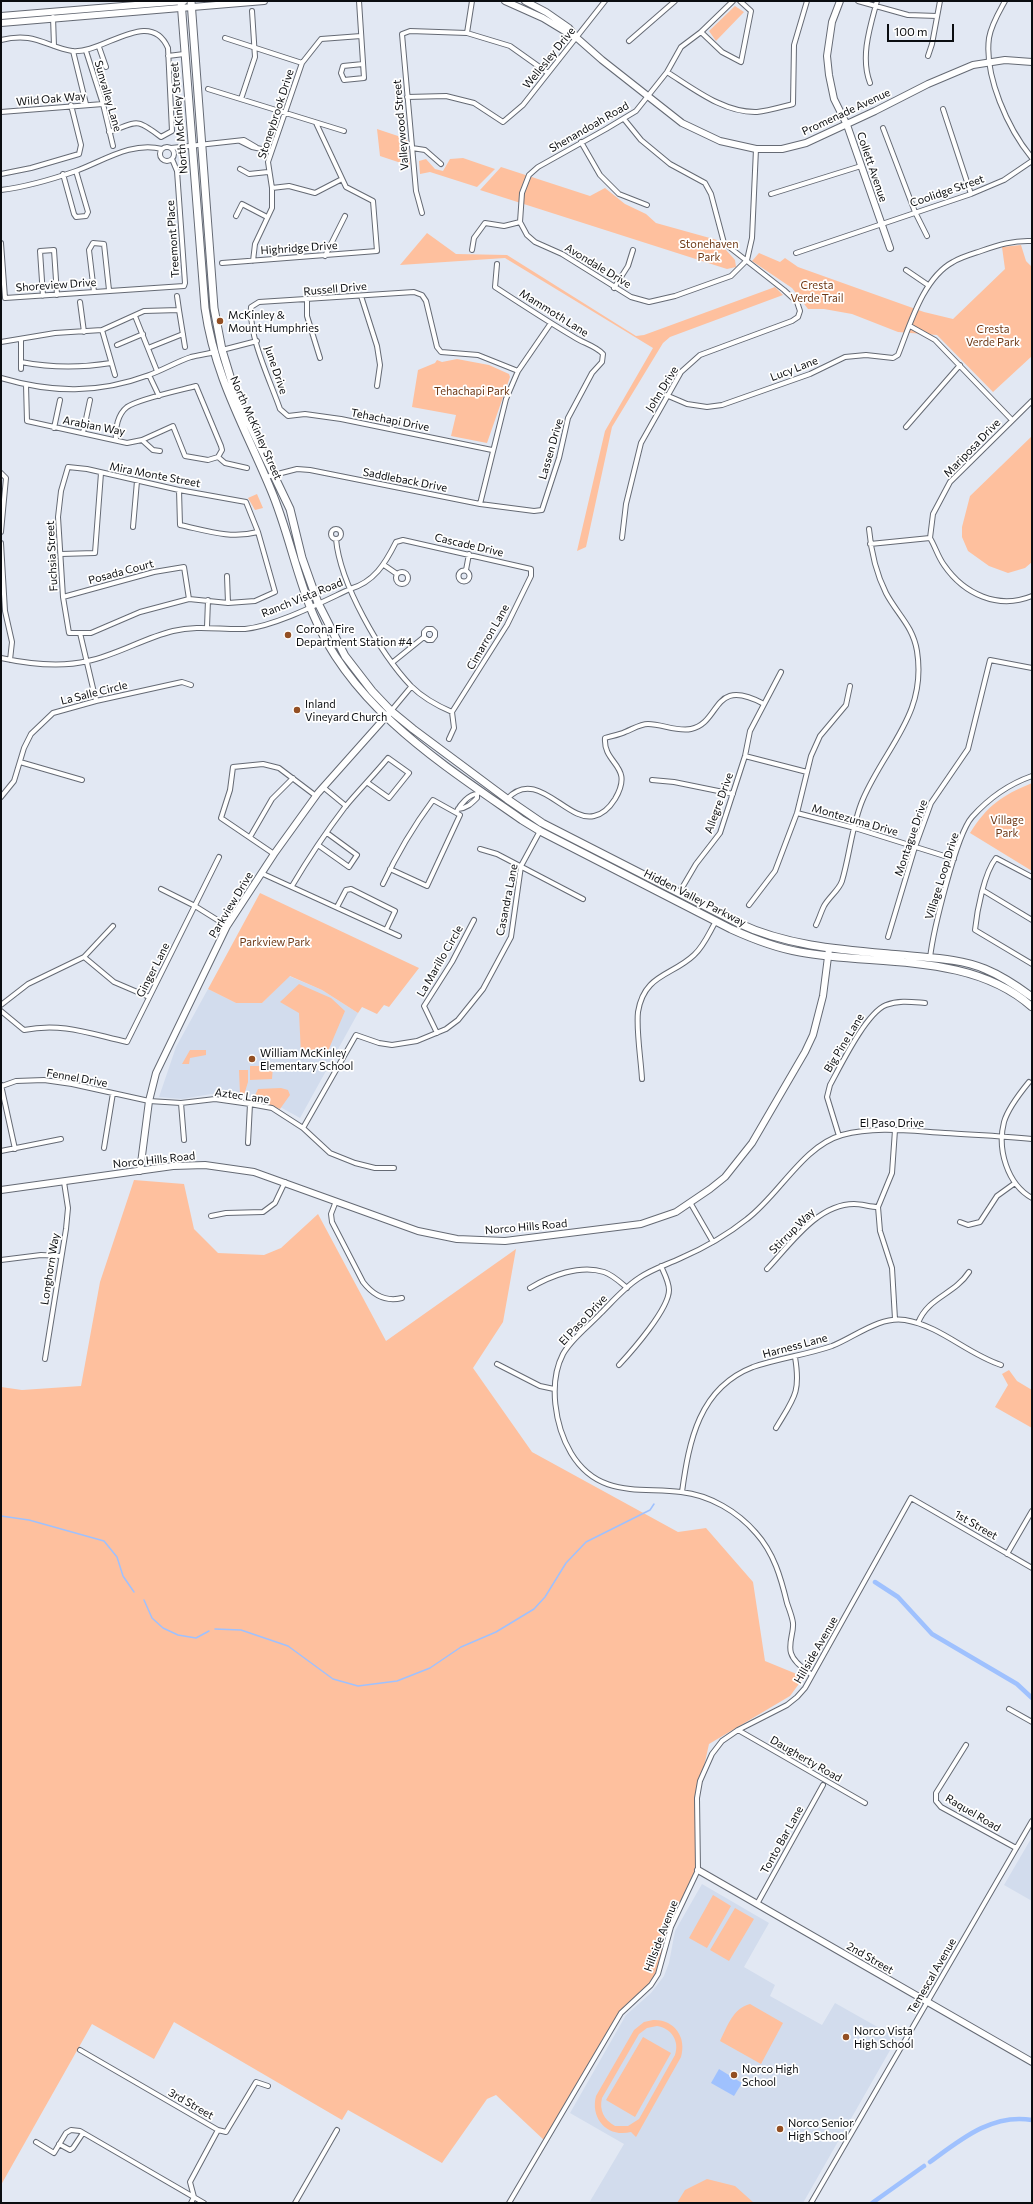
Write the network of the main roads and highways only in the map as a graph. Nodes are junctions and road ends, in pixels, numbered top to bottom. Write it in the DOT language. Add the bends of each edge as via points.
graph roads {
  1 [pos="182,3"];
  2 [pos="191,4"];
  3 [pos="269,476"];
  4 [pos="391,711"];
  5 [pos="385,717"];
  6 [pos="468,772"];
  7 [pos="478,792"];
  8 [pos="514,805"];
  9 [pos="540,831"];
  10 [pos="576,841"];
  11 [pos="829,952"];
  12 [pos="1032,997"];
  13 [pos="1031,1004"];
  1 -- 3 [label="main road, North McKinley Street" via="205,308 214,352 229,399"];
  2 -- 3 [label="main road, North McKinley Street" via="214,308 222,350 236,396"];
  3 -- 4 [label="main road, North McKinley Street" via="290,509 302,558 318,603 346,656"];
  3 -- 5 [label="main road, North McKinley Street" via="310,606 338,661"];
  4 -- 6 [label="main road, Hidden Valley Parkway"];
  5 -- 7 [label="main road, Hidden Valley Parkway"];
  6 -- 7 [label="main road" via="480,784"];
  6 -- 8 [label="main road, Hidden Valley Parkway"];
  7 -- 9 [label="main road, Hidden Valley Parkway"];
  8 -- 9 [label="main road" via="518,812 537,824"];
  8 -- 10 [label="main road, Hidden Valley Parkway"];
  9 -- 10 [label="main road" via="548,830 570,842"];
  9 -- 11 [label="main road, Hidden Valley Parkway" via="716,922 763,943 800,952"];
  10 -- 11 [label="main road, Hidden Valley Parkway" via="738,923 768,936"];
  11 -- 12 [label="main road, Hidden Valley Parkway" via="930,958 984,968 1009,980"];
  11 -- 13 [label="main road, Hidden Valley Parkway" via="952,969 981,976"];
}
